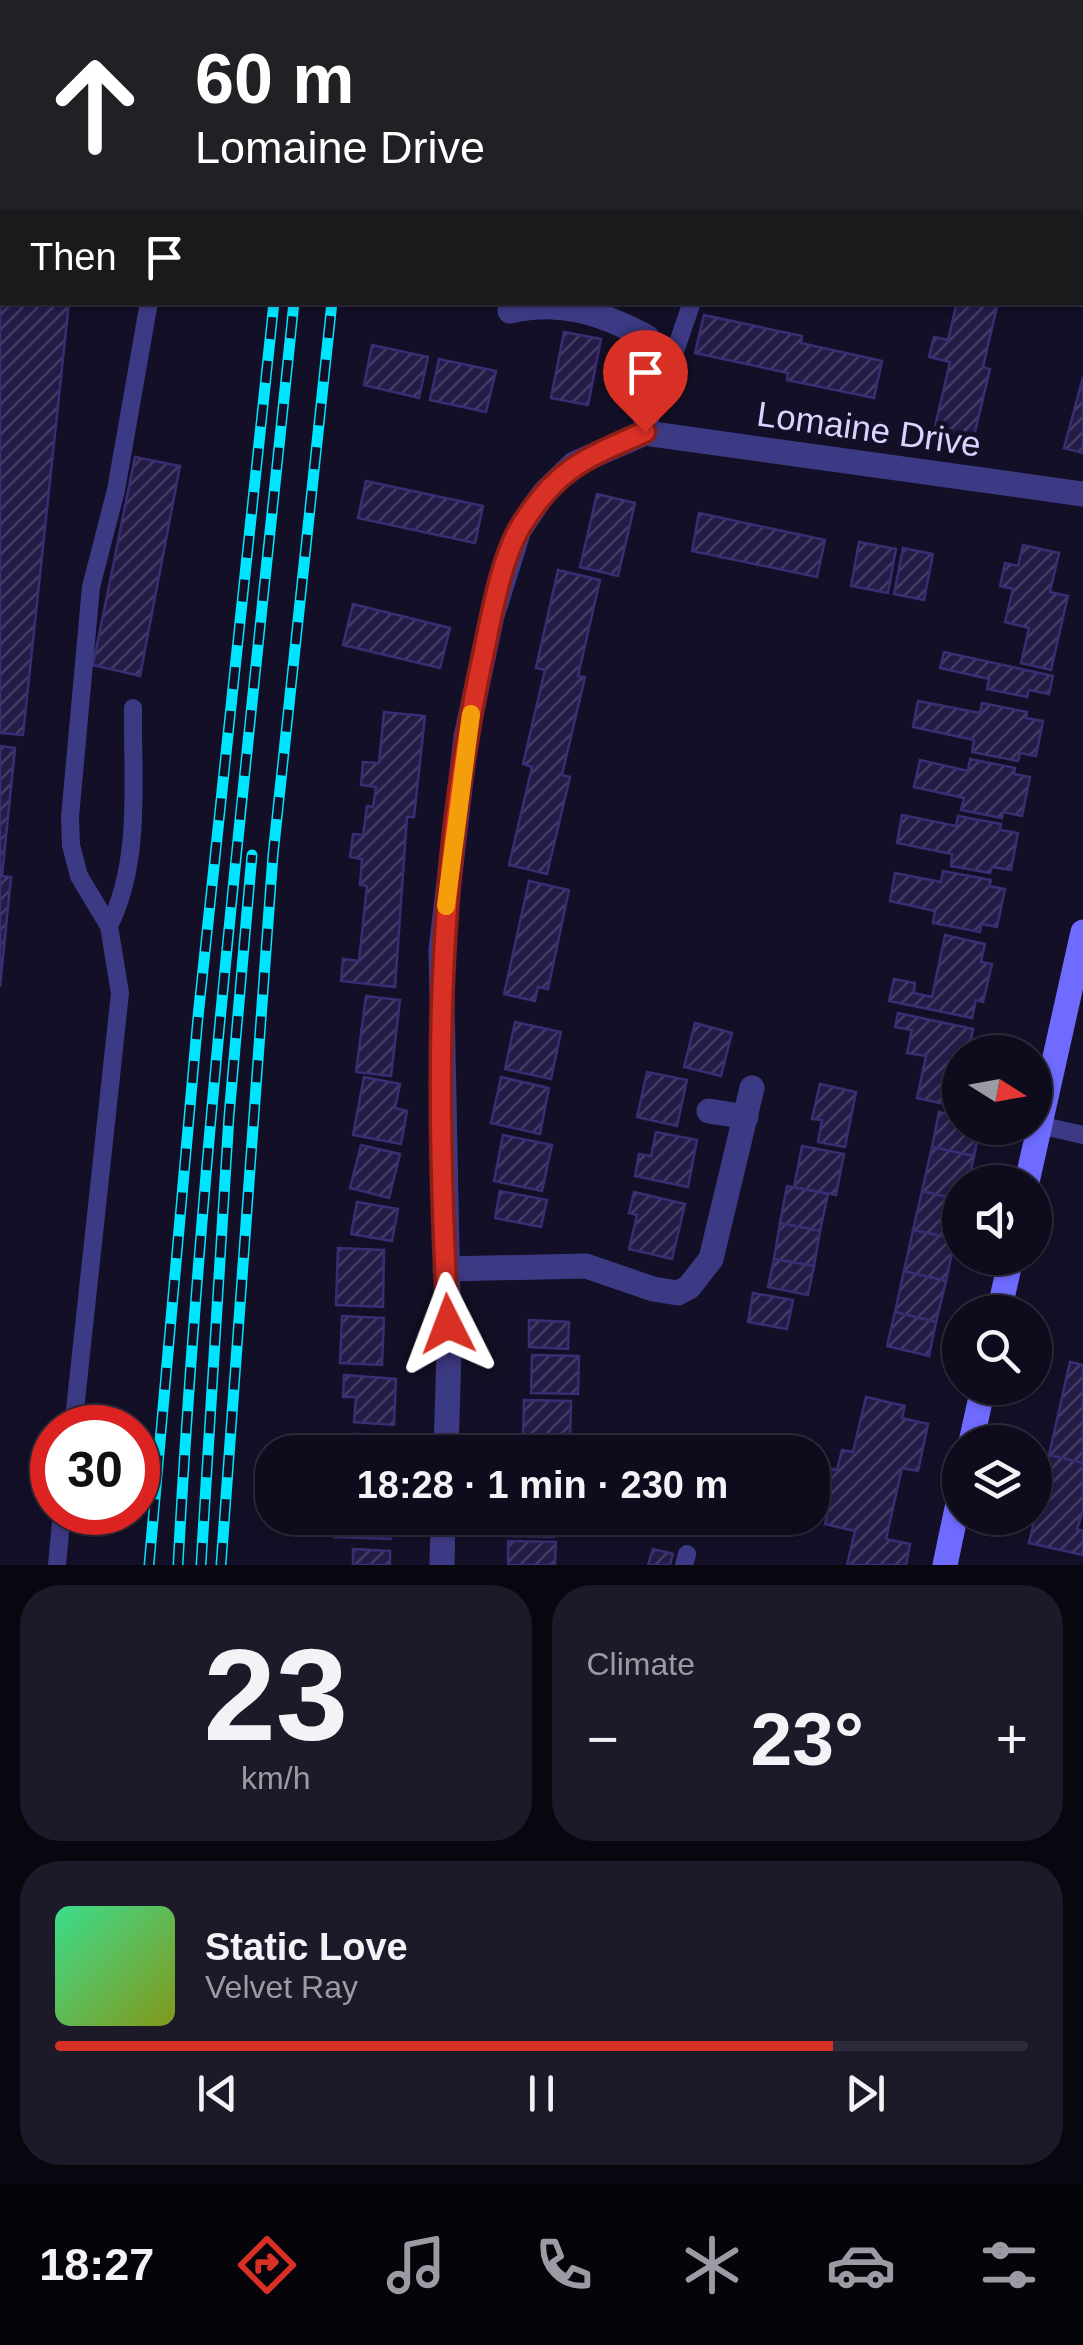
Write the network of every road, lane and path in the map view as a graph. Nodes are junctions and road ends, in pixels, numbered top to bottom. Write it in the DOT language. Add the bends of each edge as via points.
graph roads {
  1 [pos="148,305"];
  2 [pos="534,305"];
  3 [pos="554,305"];
  4 [pos="691,305"];
  5 [pos="510,311"];
  6 [pos="652,370"];
  7 [pos="645,432"];
  8 [pos="1083,494"];
  9 [pos="133,708"];
  10 [pos="109,926"];
  11 [pos="1083,932"];
  12 [pos="1052,1069"];
  13 [pos="752,1088"];
  14 [pos="710,1111"];
  15 [pos="746,1117"];
  16 [pos="1052,1129"];
  17 [pos="1083,1135"];
  18 [pos="445,1269"];
  19 [pos="75,1405"];
  20 [pos="447,1435"];
  21 [pos="60,1535"];
  22 [pos="443,1535"];
  23 [pos="951,1535"];
  24 [pos="57,1565"];
  25 [pos="442,1565"];
  26 [pos="945,1565"];
  1 -- 10 [label="lane" via="116,490 91,587 70,817 79,876"];
  2 -- 5 [label="street"];
  3 -- 6 [label="street" via="601,313 647,338"];
  4 -- 6 [label="lane" via="674,354"];
  6 -- 7 [label="street"];
  7 -- 8 [label="street, Lomaine Drive"];
  7 -- 18 [label="street" via="574,464 544,493 518,530 492,616 466,737 441,950"];
  9 -- 10 [label="lane" via="131,843 121,902"];
  10 -- 19 [label="lane" via="120,993"];
  11 -- 12 [label="main road"];
  13 -- 15 [label="street"];
  14 -- 15 [label="street"];
  15 -- 18 [label="street" via="711,1259 678,1293 586,1266"];
  16 -- 17 [label="lane"];
  18 -- 20 [label="street"];
  21 -- 24 [label="lane"];
  22 -- 25 [label="street"];
  23 -- 26 [label="main road"];
}
